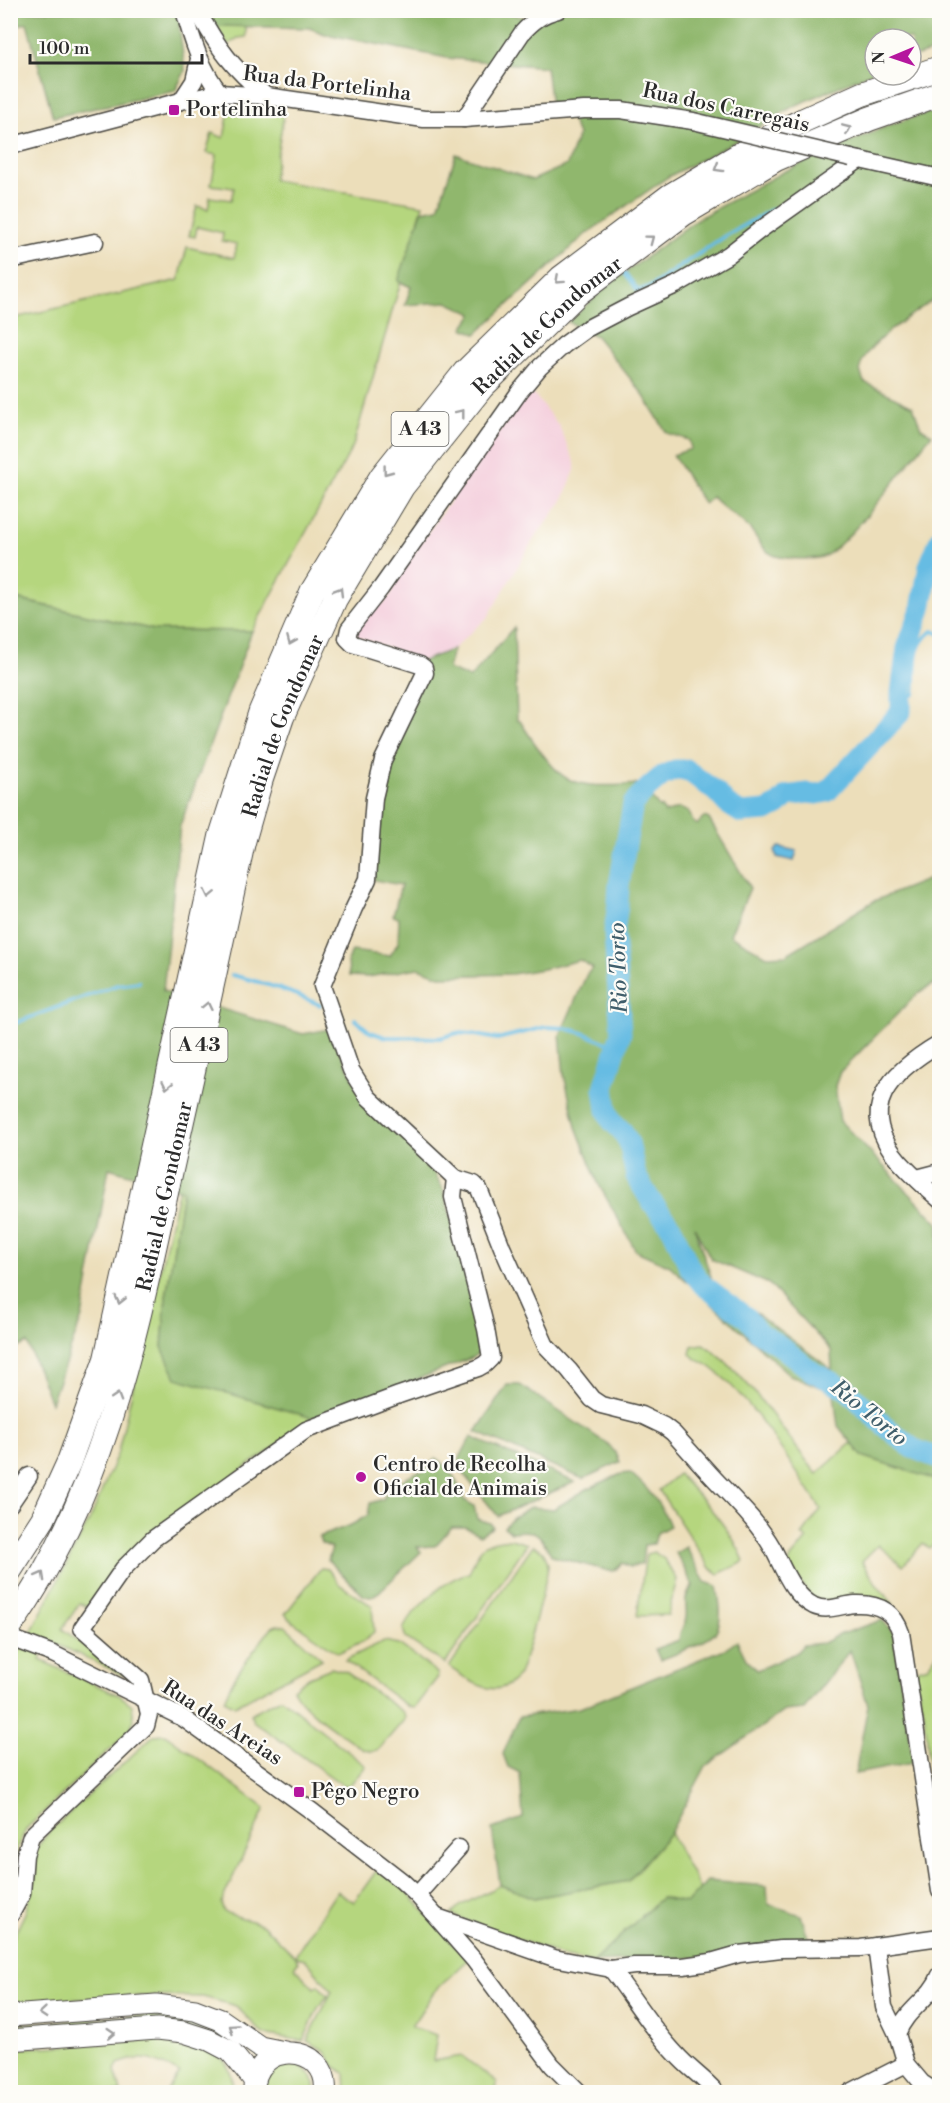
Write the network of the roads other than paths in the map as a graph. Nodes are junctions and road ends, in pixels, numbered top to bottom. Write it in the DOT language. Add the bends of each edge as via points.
graph roads {
  1 [pos="184,10"];
  2 [pos="197,10"];
  3 [pos="558,10"];
  4 [pos="222,54"];
  5 [pos="199,59"];
  6 [pos="939,68"];
  7 [pos="220,93"];
  8 [pos="939,94"];
  9 [pos="266,96"];
  10 [pos="181,101"];
  11 [pos="464,119"];
  12 [pos="10,146"];
  13 [pos="855,159"];
  14 [pos="939,178"];
  15 [pos="95,242"];
  16 [pos="10,260"];
  17 [pos="232,839"];
  18 [pos="939,1043"];
  19 [pos="939,1172"];
  20 [pos="455,1178"];
  21 [pos="917,1178"];
  22 [pos="939,1200"];
  23 [pos="143,1246"];
  24 [pos="29,1476"];
  25 [pos="10,1504"];
  26 [pos="10,1570"];
  27 [pos="10,1626"];
  28 [pos="10,1638"];
  29 [pos="146,1699"];
  30 [pos="459,1848"];
  31 [pos="939,1890"];
  32 [pos="417,1895"];
  33 [pos="10,1916"];
  34 [pos="434,1916"];
  35 [pos="939,1937"];
  36 [pos="876,1946"];
  37 [pos="611,1969"];
  38 [pos="939,1975"];
  39 [pos="10,2016"];
  40 [pos="897,2034"];
  41 [pos="10,2040"];
  42 [pos="285,2052"];
  43 [pos="906,2064"];
  44 [pos="255,2087"];
  45 [pos="325,2092"];
  46 [pos="579,2092"];
  47 [pos="716,2092"];
  48 [pos="851,2092"];
  49 [pos="936,2092"];
  1 -- 5 [label="street"];
  2 -- 4 [label="street"];
  3 -- 11 [label="street" via="534,21 522,33"];
  4 -- 7 [label="street" via="224,79"];
  4 -- 9 [label="street"];
  5 -- 7 [label="street"];
  5 -- 10 [label="street" via="194,81"];
  6 -- 17 [label="highway, Radial de Gondomar / A 43, one-way" via="862,94 804,120 670,196 561,278 465,372 382,476 312,592 261,711"];
  7 -- 9 [label="street, Rua da Portelinha"];
  7 -- 10 [label="street, Rua da Portelinha"];
  17 -- 8 [label="highway, Radial de Gondomar / A 43, one-way" via="261,779 282,717 334,599 402,487 482,387 578,293 683,214 776,159"];
  9 -- 11 [label="street, Rua da Portelinha" via="424,119"];
  10 -- 12 [label="street, Rua da Portelinha"];
  11 -- 13 [label="street, Rua dos Carregais, bridge" via="621,110 693,121"];
  13 -- 14 [label="street, Rua dos Carregais"];
  13 -- 20 [label="street" via="728,255 586,329 540,367 349,629 347,638 352,644 420,665 425,673 383,760 374,798 368,879 322,986 351,1070 368,1097"];
  15 -- 16 [label="street"];
  17 -- 23 [label="highway, Radial de Gondomar / A 43"];
  18 -- 21 [label="street" via="889,1083 879,1101 882,1134 900,1162"];
  19 -- 21 [label="street"];
  20 -- 29 [label="street" via="453,1197 490,1358 478,1368 306,1430 153,1539 123,1569 82,1628 141,1680"];
  20 -- 31 [label="street" via="474,1184 479,1190 546,1346 592,1399 641,1415 673,1433 752,1519 801,1596 815,1606 869,1605 896,1617"];
  21 -- 22 [label="street"];
  23 -- 26 [label="highway, Radial de Gondomar / A 43, one-way" via="69,1462 43,1519"];
  27 -- 23 [label="highway, Radial de Gondomar / A 43, one-way" via="66,1531 95,1467 127,1366"];
  24 -- 25 [label="street"];
  28 -- 29 [label="street, Rua das Areias"];
  29 -- 32 [label="street, Rua das Areias" via="183,1718 314,1812"];
  29 -- 33 [label="street" via="146,1726 31,1836 25,1855 22,1894"];
  30 -- 32 [label="street"];
  32 -- 34 [label="street, Rua das Areias"];
  34 -- 37 [label="street" via="554,1959"];
  34 -- 46 [label="street, Rua das Areias" via="487,1976 552,2065"];
  35 -- 36 [label="street"];
  36 -- 37 [label="street" via="781,1949 683,1966"];
  36 -- 40 [label="street" via="884,2007"];
  37 -- 47 [label="street" via="677,2056"];
  38 -- 40 [label="street" via="922,2001 905,2016"];
  42 -- 39 [label="main road, one-way" via="260,2046 221,2020 175,2007 156,2005"];
  40 -- 43 [label="street"];
  41 -- 44 [label="main road, one-way" via="157,2029 184,2031 230,2051"];
  42 -- 44 [label="main road" via="265,2062 258,2071"];
  42 -- 45 [label="main road" via="297,2052 317,2064 323,2074"];
  43 -- 48 [label="street"];
  43 -- 49 [label="street"];
}
